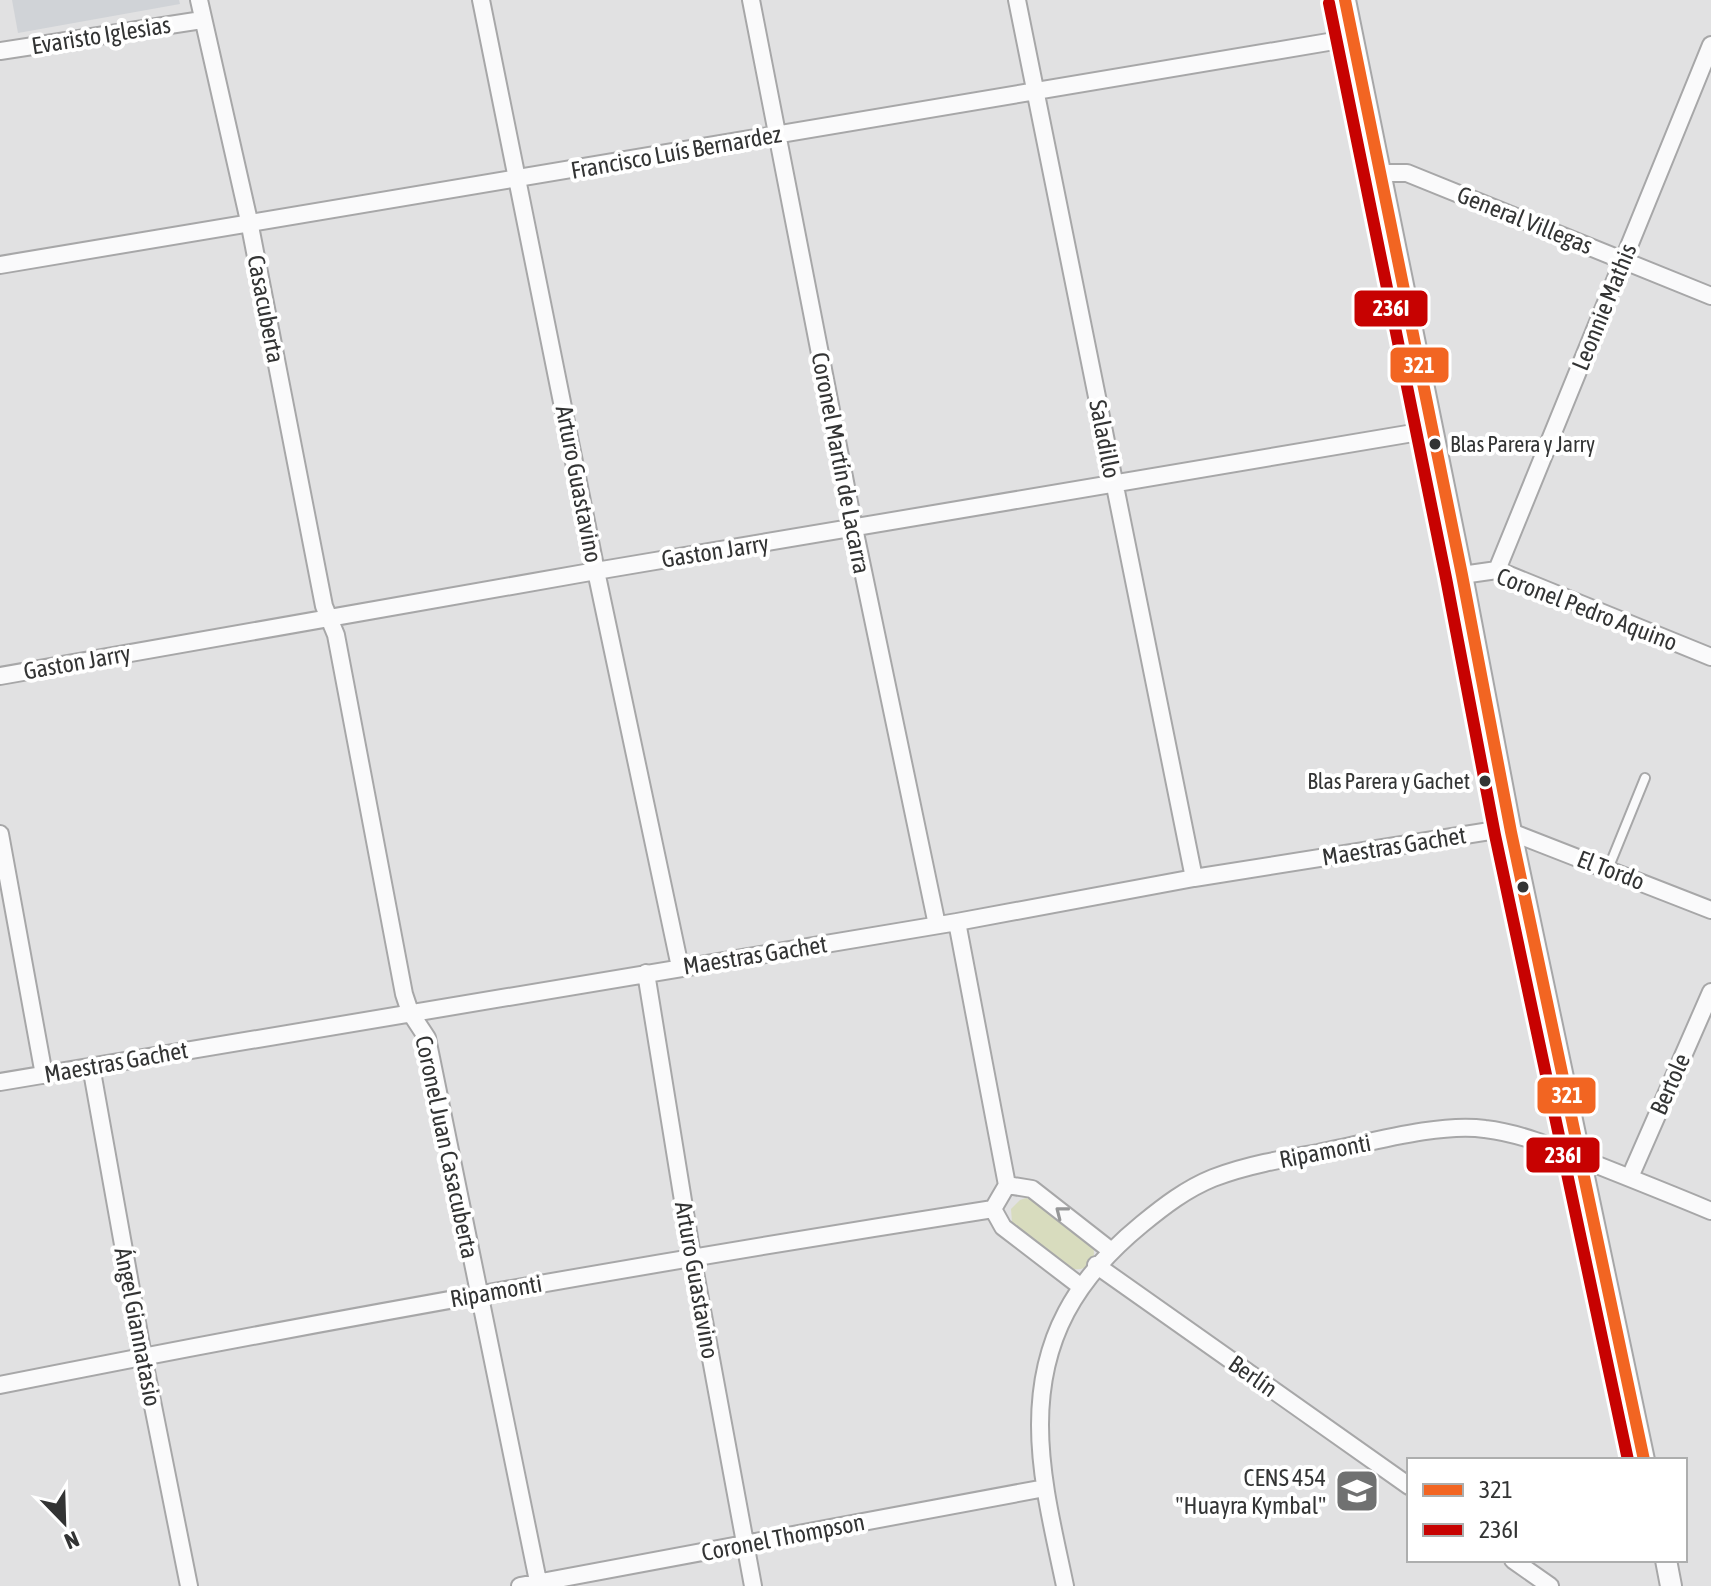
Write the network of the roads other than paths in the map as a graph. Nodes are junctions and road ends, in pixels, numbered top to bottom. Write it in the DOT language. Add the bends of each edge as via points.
graph roads {
  1 [pos="199,0"];
  2 [pos="481,0"];
  3 [pos="751,0"];
  4 [pos="1017,0"];
  5 [pos="1345,0"];
  6 [pos="202,20"];
  7 [pos="1352,38"];
  8 [pos="1711,45"];
  9 [pos="0,51"];
  10 [pos="1035,91"];
  11 [pos="775,135"];
  12 [pos="1380,173"];
  13 [pos="518,179"];
  14 [pos="249,221"];
  15 [pos="1624,259"];
  16 [pos="0,265"];
  17 [pos="1711,296"];
  18 [pos="1431,430"];
  19 [pos="1115,484"];
  20 [pos="854,528"];
  21 [pos="1497,570"];
  22 [pos="596,571"];
  23 [pos="1462,575"];
  24 [pos="328,618"];
  25 [pos="1711,657"];
  26 [pos="0,676"];
  27 [pos="1645,778"];
  28 [pos="1511,832"];
  29 [pos="0,834"];
  30 [pos="1608,869"];
  31 [pos="1194,878"];
  32 [pos="1711,910"];
  33 [pos="957,922"];
  34 [pos="937,925"];
  35 [pos="680,967"];
  36 [pos="646,973"];
  37 [pos="1711,992"];
  38 [pos="410,1012"];
  39 [pos="91,1066"];
  40 [pos="44,1075"];
  41 [pos="0,1082"];
  42 [pos="1581,1158"];
  43 [pos="1630,1177"];
  44 [pos="1007,1185"];
  45 [pos="993,1209"];
  46 [pos="1711,1211"];
  47 [pos="1110,1250"];
  48 [pos="692,1256"];
  49 [pos="1096,1265"];
  50 [pos="1080,1286"];
  51 [pos="479,1293"];
  52 [pos="143,1356"];
  53 [pos="0,1385"];
  54 [pos="1644,1458"];
  55 [pos="1407,1485"];
  56 [pos="1045,1488"];
  57 [pos="745,1544"];
  58 [pos="1516,1562"];
  59 [pos="1666,1562"];
  60 [pos="539,1584"];
  61 [pos="189,1586"];
  62 [pos="520,1586"];
  63 [pos="753,1586"];
  64 [pos="1065,1586"];
  65 [pos="1550,1586"];
  66 [pos="1671,1586"];
  1 -- 6 [label="street, Casacuberta"];
  2 -- 13 [label="street, Arturo Guastavino"];
  3 -- 11 [label="street, Coronel Martín de Lacarra"];
  4 -- 10 [label="street, Saladillo"];
  5 -- 7 [label="street"];
  6 -- 9 [label="street, Evaristo Iglesias"];
  6 -- 14 [label="street, Casacuberta"];
  7 -- 10 [label="street, Francisco Luís Bernardez"];
  7 -- 12 [label="street"];
  8 -- 15 [label="street, Leonnie Mathis"];
  10 -- 11 [label="street, Francisco Luís Bernardez"];
  10 -- 19 [label="street, Saladillo"];
  11 -- 13 [label="street, Francisco Luís Bernardez"];
  11 -- 20 [label="street, Coronel Martín de Lacarra"];
  12 -- 15 [label="street, General Villegas" via="1407,173"];
  12 -- 18 [label="street"];
  13 -- 14 [label="street, Francisco Luís Bernardez"];
  13 -- 22 [label="street, Arturo Guastavino"];
  14 -- 16 [label="street, Francisco Luís Bernardez"];
  14 -- 24 [label="street, Casacuberta"];
  15 -- 17 [label="street, General Villegas"];
  15 -- 21 [label="street, Leonnie Mathis"];
  18 -- 19 [label="street, Gaston Jarry"];
  18 -- 23 [label="street"];
  19 -- 20 [label="street, Gaston Jarry"];
  19 -- 31 [label="street, Saladillo"];
  20 -- 22 [label="street, Gaston Jarry"];
  20 -- 34 [label="street, Coronel Martín de Lacarra"];
  21 -- 23 [label="street, Coronel Pedro Aquino"];
  21 -- 25 [label="street, Coronel Pedro Aquino"];
  22 -- 24 [label="street, Gaston Jarry"];
  22 -- 35 [label="street, Arturo Guastavino"];
  23 -- 28 [label="street"];
  24 -- 26 [label="street, Gaston Jarry"];
  24 -- 38 [label="street, Coronel Juan Casacuberta" via="336,635"];
  27 -- 30 [label="lane"];
  28 -- 30 [label="street, El Tordo"];
  28 -- 31 [label="street, Maestras Gachet" via="1490,831"];
  28 -- 42 [label="street"];
  29 -- 40 [label="street"];
  30 -- 32 [label="street, El Tordo"];
  31 -- 33 [label="street, Maestras Gachet"];
  33 -- 34 [label="street, Maestras Gachet"];
  33 -- 44 [label="street"];
  34 -- 35 [label="street, Maestras Gachet"];
  35 -- 36 [label="street, Maestras Gachet"];
  36 -- 38 [label="street, Maestras Gachet"];
  36 -- 48 [label="street, Arturo Guastavino"];
  37 -- 43 [label="street, Bertole"];
  38 -- 39 [label="street, Maestras Gachet"];
  38 -- 51 [label="street, Coronel Juan Casacuberta" via="427,1038"];
  39 -- 40 [label="street, Maestras Gachet"];
  39 -- 52 [label="street, Ángel Giannatasio"];
  40 -- 41 [label="street, Maestras Gachet"];
  42 -- 43 [label="street, Ripamonti"];
  42 -- 47 [label="street, Ripamonti" via="1483,1128 1447,1128 1258,1164 1188,1190"];
  42 -- 54 [label="street"];
  43 -- 46 [label="street, Ripamonti"];
  44 -- 45 [label="street"];
  47 -- 44 [label="street, one-way" via="1032,1189"];
  45 -- 48 [label="street, Ripamonti"];
  45 -- 50 [label="street" via="1003,1227"];
  47 -- 49 [label="street, Ripamonti"];
  48 -- 51 [label="street, Ripamonti"];
  48 -- 57 [label="street, Arturo Guastavino"];
  49 -- 50 [label="street"];
  49 -- 55 [label="street, Berlín"];
  50 -- 56 [label="street" via="1062,1317 1043,1374"];
  51 -- 52 [label="street, Ripamonti"];
  51 -- 60 [label="street, Coronel Juan Casacuberta"];
  52 -- 53 [label="street, Ripamonti"];
  52 -- 61 [label="street, Ángel Giannatasio"];
  56 -- 57 [label="street, Coronel Thompson"];
  56 -- 64 [label="street"];
  57 -- 60 [label="street, Coronel Thompson"];
  57 -- 63 [label="street, Arturo Guastavino"];
  58 -- 65 [label="street"];
  59 -- 66 [label="street"];
  60 -- 62 [label="street, Coronel Thompson"];
}
